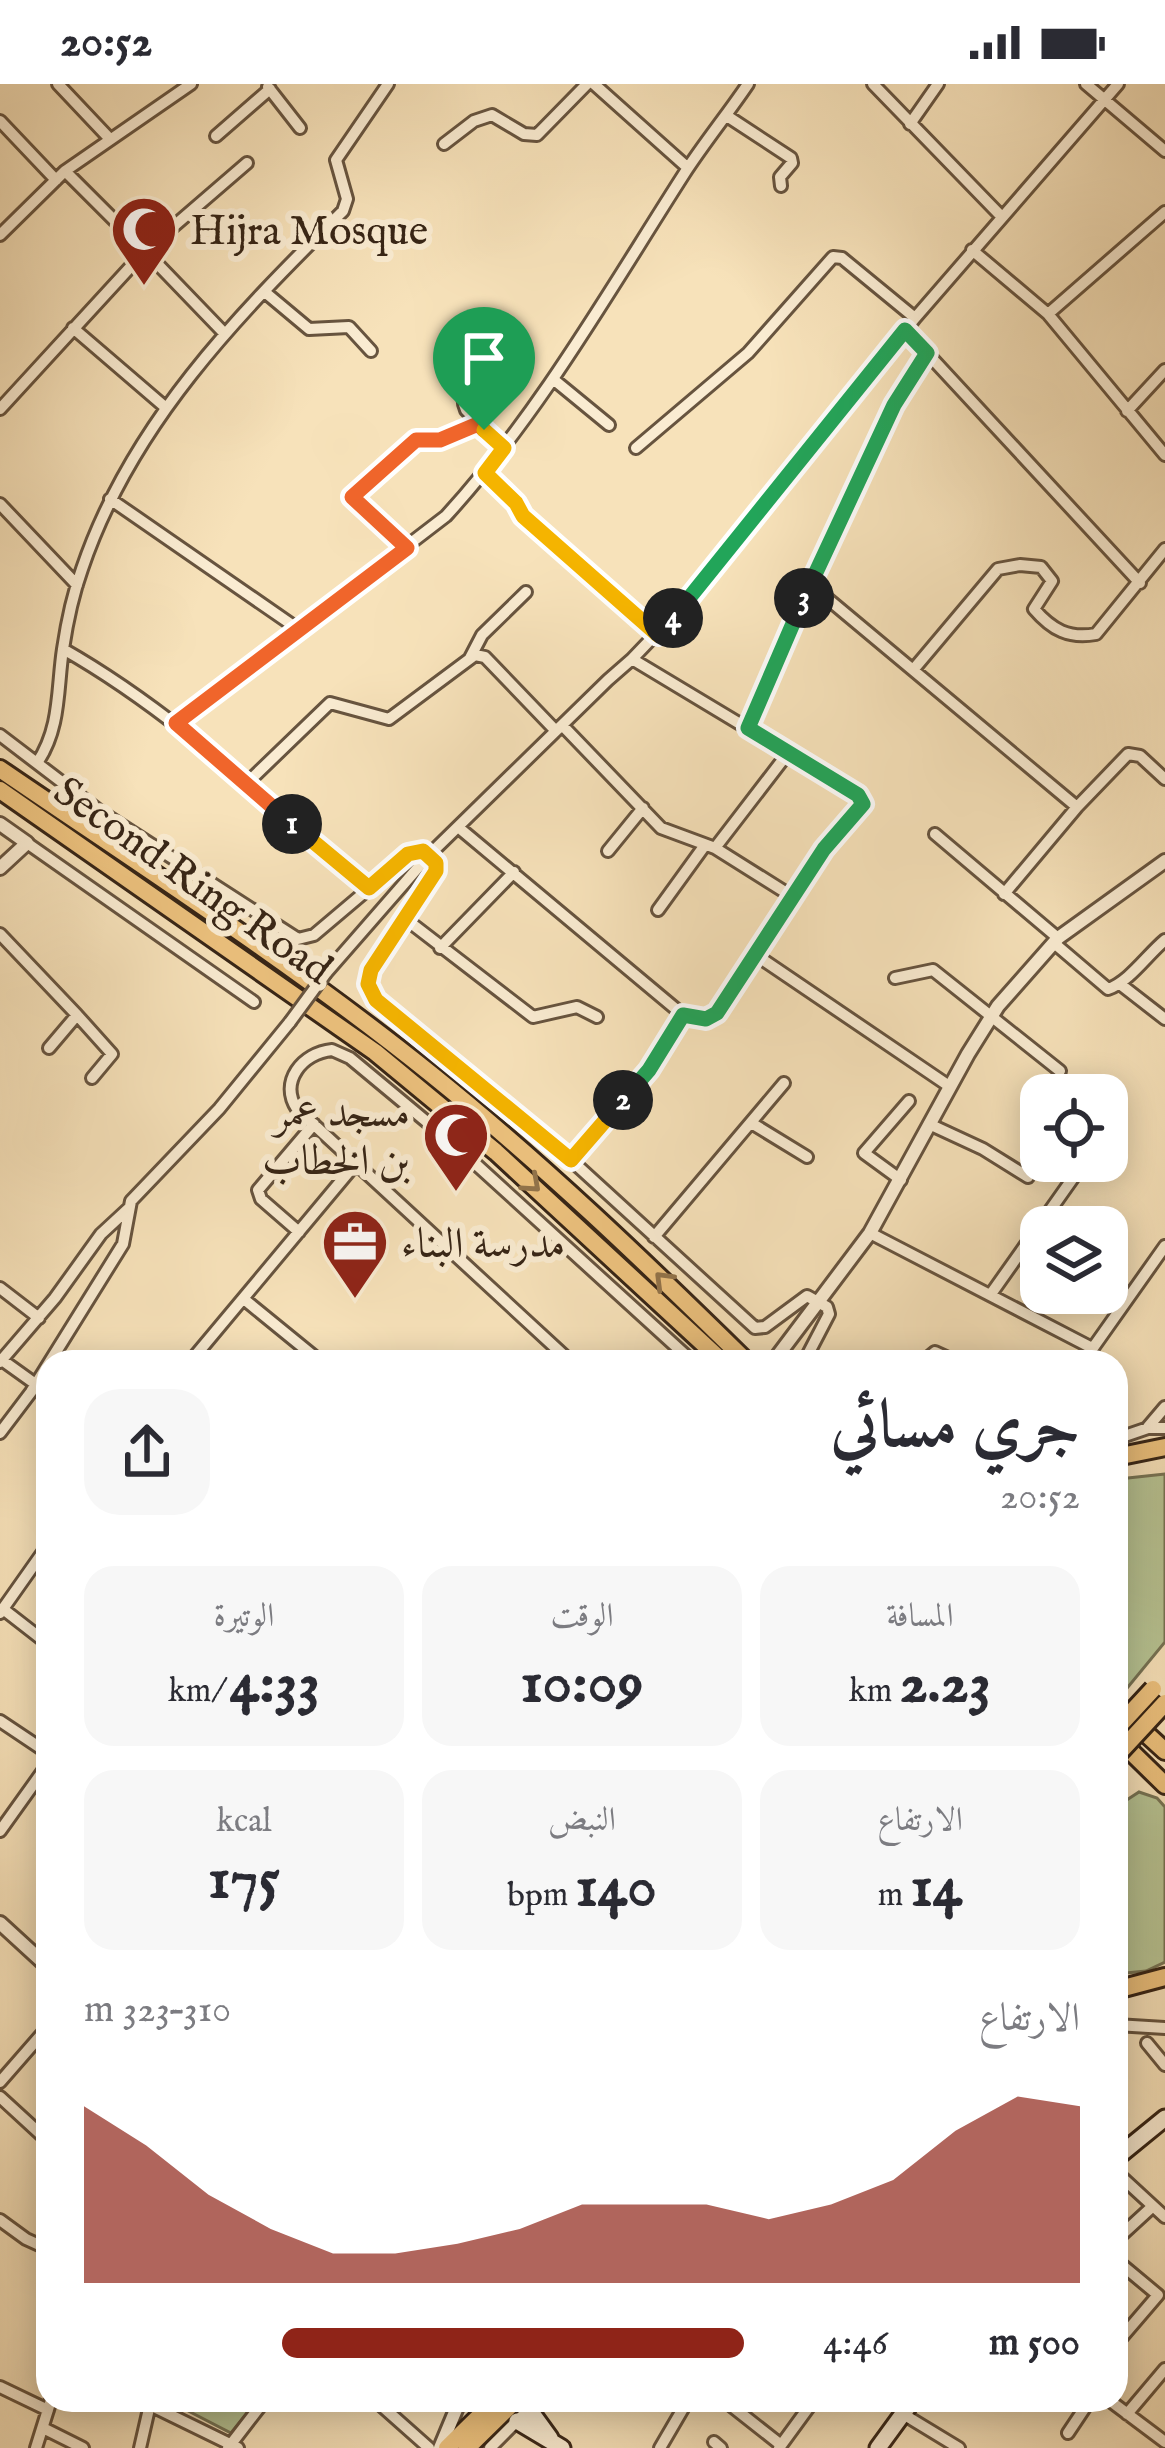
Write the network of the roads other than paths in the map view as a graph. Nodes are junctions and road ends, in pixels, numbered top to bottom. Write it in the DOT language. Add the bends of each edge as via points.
graph roads {
  1 [pos="58,84"];
  2 [pos="190,84"];
  3 [pos="388,84"];
  4 [pos="590,84"];
  5 [pos="748,84"];
  6 [pos="873,84"];
  7 [pos="938,84"];
  8 [pos="1086,84"];
  9 [pos="1118,84"];
  10 [pos="268,86"];
  11 [pos="1102,100"];
  12 [pos="727,116"];
  13 [pos="0,121"];
  14 [pos="910,124"];
  15 [pos="300,128"];
  16 [pos="216,136"];
  17 [pos="109,138"];
  18 [pos="444,144"];
  19 [pos="1165,151"];
  20 [pos="247,163"];
  21 [pos="688,168"];
  22 [pos="61,176"];
  23 [pos="781,186"];
  24 [pos="1165,212"];
  25 [pos="1000,215"];
  26 [pos="0,236"];
  27 [pos="973,250"];
  28 [pos="145,251"];
  29 [pos="266,293"];
  30 [pos="1048,314"];
  31 [pos="915,318"];
  32 [pos="73,328"];
  33 [pos="905,330"];
  34 [pos="225,334"];
  35 [pos="454,344"];
  36 [pos="371,351"];
  37 [pos="927,353"];
  38 [pos="1165,370"];
  39 [pos="553,380"];
  40 [pos="165,407"];
  41 [pos="0,409"];
  42 [pos="1127,411"];
  43 [pos="478,424"];
  44 [pos="609,424"];
  45 [pos="504,448"];
  46 [pos="636,448"];
  47 [pos="1165,455"];
  48 [pos="485,473"];
  49 [pos="110,500"];
  50 [pos="0,504"];
  51 [pos="407,548"];
  52 [pos="1165,549"];
  53 [pos="1140,583"];
  54 [pos="810,584"];
  55 [pos="77,585"];
  56 [pos="526,592"];
  57 [pos="298,629"];
  58 [pos="658,635"];
  59 [pos="63,649"];
  60 [pos="470,658"];
  61 [pos="632,659"];
  62 [pos="914,670"];
  63 [pos="176,723"];
  64 [pos="559,728"];
  65 [pos="748,728"];
  66 [pos="0,735"];
  67 [pos="788,753"];
  68 [pos="0,754"];
  69 [pos="38,763"];
  70 [pos="0,769"];
  71 [pos="1165,779"];
  72 [pos="246,784"];
  73 [pos="0,790"];
  74 [pos="31,790"];
  75 [pos="1077,807"];
  76 [pos="643,808"];
  77 [pos="0,824"];
  78 [pos="458,827"];
  79 [pos="935,834"];
  80 [pos="27,843"];
  81 [pos="710,846"];
  82 [pos="608,851"];
  83 [pos="429,855"];
  84 [pos="1163,867"];
  85 [pos="0,868"];
  86 [pos="514,872"];
  87 [pos="369,888"];
  88 [pos="1004,894"];
  89 [pos="793,898"];
  90 [pos="658,910"];
  91 [pos="403,917"];
  92 [pos="0,934"];
  93 [pos="1165,940"];
  94 [pos="1056,941"];
  95 [pos="440,948"];
  96 [pos="753,953"];
  97 [pos="895,978"];
  98 [pos="1120,984"];
  99 [pos="254,1002"];
  100 [pos="77,1015"];
  101 [pos="683,1015"];
  102 [pos="597,1017"];
  103 [pos="991,1017"];
  104 [pos="1165,1019"];
  105 [pos="49,1048"];
  106 [pos="1060,1071"];
  107 [pos="92,1078"];
  108 [pos="784,1083"];
  109 [pos="950,1086"];
  110 [pos="909,1101"];
  111 [pos="314,1124"];
  112 [pos="753,1124"];
  113 [pos="929,1124"];
  114 [pos="807,1157"];
  115 [pos="571,1160"];
  116 [pos="357,1162"];
  117 [pos="1020,1173"];
  118 [pos="901,1180"];
  119 [pos="1070,1182"];
  120 [pos="128,1208"];
  121 [pos="299,1232"];
  122 [pos="870,1233"];
  123 [pos="654,1237"];
  124 [pos="1165,1246"];
  125 [pos="0,1288"];
  126 [pos="991,1294"];
  127 [pos="245,1300"];
  128 [pos="820,1301"];
  129 [pos="39,1318"];
  130 [pos="1092,1348"];
  131 [pos="57,1350"];
  132 [pos="201,1350"];
  133 [pos="306,1350"];
  134 [pos="558,1350"];
  135 [pos="680,1350"];
  136 [pos="711,1350"];
  137 [pos="735,1350"];
  138 [pos="782,1350"];
  139 [pos="810,1350"];
  140 [pos="1,1361"];
  141 [pos="36,1383"];
  142 [pos="1165,1407"];
  143 [pos="1148,1428"];
  144 [pos="1165,1428"];
  145 [pos="0,1433"];
  146 [pos="1128,1435"];
  147 [pos="1165,1447"];
  148 [pos="1128,1455"];
  149 [pos="1165,1457"];
  150 [pos="1128,1465"];
  151 [pos="36,1562"];
  152 [pos="1,1611"];
  153 [pos="36,1636"];
  154 [pos="1161,1689"];
  155 [pos="1128,1717"];
  156 [pos="0,1721"];
  157 [pos="1128,1721"];
  158 [pos="1128,1738"];
  159 [pos="36,1745"];
  160 [pos="1128,1745"];
  161 [pos="1165,1751"];
  162 [pos="1165,1780"];
  163 [pos="36,1781"];
  164 [pos="0,1831"];
  165 [pos="2,1930"];
  166 [pos="36,1957"];
  167 [pos="1165,1977"];
  168 [pos="1128,1987"];
  169 [pos="1165,1988"];
  170 [pos="1128,1997"];
  171 [pos="1128,2026"];
  172 [pos="1165,2028"];
  173 [pos="36,2041"];
  174 [pos="1147,2043"];
  175 [pos="1165,2066"];
  176 [pos="0,2082"];
  177 [pos="0,2097"];
  178 [pos="1165,2118"];
  179 [pos="36,2130"];
  180 [pos="1128,2148"];
  181 [pos="1128,2183"];
  182 [pos="1153,2206"];
  183 [pos="1165,2217"];
  184 [pos="0,2220"];
  185 [pos="1128,2229"];
  186 [pos="36,2244"];
  187 [pos="1128,2269"];
  188 [pos="1160,2304"];
  189 [pos="1128,2333"];
  190 [pos="1165,2369"];
  191 [pos="0,2387"];
  192 [pos="36,2400"];
  193 [pos="47,2412"];
  194 [pos="149,2412"];
  195 [pos="169,2412"];
  196 [pos="257,2412"];
  197 [pos="388,2412"];
  198 [pos="456,2412"];
  199 [pos="483,2412"];
  200 [pos="518,2412"];
  201 [pos="521,2412"];
  202 [pos="529,2412"];
  203 [pos="681,2412"];
  204 [pos="739,2412"];
  205 [pos="805,2412"];
  206 [pos="905,2412"];
  207 [pos="914,2412"];
  208 [pos="1082,2412"];
  209 [pos="1124,2412"];
  210 [pos="1127,2414"];
  211 [pos="43,2428"];
  212 [pos="1068,2432"];
  213 [pos="556,2443"];
  214 [pos="885,2445"];
  215 [pos="780,2446"];
  216 [pos="232,2447"];
  217 [pos="36,2448"];
  218 [pos="82,2448"];
  219 [pos="140,2448"];
  220 [pos="429,2448"];
  221 [pos="444,2448"];
  222 [pos="467,2448"];
  223 [pos="490,2448"];
  224 [pos="660,2448"];
  225 [pos="958,2448"];
  226 [pos="1162,2448"];
  1 -- 17 [label="street"];
  2 -- 17 [label="street"];
  3 -- 29 [label="street" via="336,160 343,211"];
  4 -- 18 [label="street" via="537,135 492,115"];
  4 -- 21 [label="street"];
  5 -- 12 [label="street"];
  6 -- 14 [label="street"];
  7 -- 14 [label="street"];
  8 -- 11 [label="street"];
  9 -- 11 [label="street"];
  10 -- 15 [label="street"];
  10 -- 16 [label="street"];
  11 -- 19 [label="street"];
  11 -- 25 [label="street"];
  12 -- 21 [label="street"];
  12 -- 23 [label="street" via="791,158"];
  13 -- 22 [label="street"];
  14 -- 25 [label="street"];
  17 -- 22 [label="street"];
  20 -- 28 [label="street"];
  21 -- 39 [label="street"];
  22 -- 26 [label="street"];
  22 -- 28 [label="street"];
  24 -- 30 [label="street"];
  25 -- 27 [label="street"];
  27 -- 30 [label="street"];
  27 -- 31 [label="street"];
  28 -- 32 [label="street"];
  28 -- 34 [label="street"];
  29 -- 34 [label="street"];
  29 -- 36 [label="street" via="309,329 349,327"];
  30 -- 42 [label="street"];
  31 -- 33 [label="street"];
  31 -- 46 [label="street" via="833,257 748,353"];
  32 -- 40 [label="street"];
  32 -- 41 [label="street"];
  33 -- 37 [label="street"];
  33 -- 58 [label="street"];
  34 -- 40 [label="street"];
  35 -- 43 [label="street" via="476,364 463,404"];
  37 -- 53 [label="street"];
  37 -- 54 [label="street"];
  38 -- 42 [label="street"];
  39 -- 44 [label="street"];
  39 -- 45 [label="street"];
  40 -- 49 [label="street"];
  42 -- 47 [label="street"];
  43 -- 45 [label="street"];
  43 -- 51 [label="street" via="416,440 352,497"];
  45 -- 48 [label="street"];
  48 -- 51 [label="street"];
  48 -- 58 [label="street" via="541,534"];
  49 -- 55 [label="street"];
  49 -- 57 [label="street"];
  50 -- 55 [label="street"];
  51 -- 57 [label="street"];
  52 -- 53 [label="street"];
  53 -- 62 [label="street" via="1096,634 1078,638 1034,609 1052,581 1041,567 998,569"];
  54 -- 62 [label="street"];
  54 -- 65 [label="street"];
  55 -- 59 [label="street"];
  56 -- 60 [label="street"];
  57 -- 63 [label="street"];
  58 -- 61 [label="street"];
  59 -- 63 [label="street"];
  59 -- 69 [label="street" via="52,735"];
  60 -- 64 [label="street" via="485,657"];
  60 -- 72 [label="street" via="389,719 330,703"];
  61 -- 64 [label="street"];
  61 -- 65 [label="street"];
  62 -- 75 [label="street"];
  63 -- 72 [label="street"];
  64 -- 76 [label="street"];
  64 -- 78 [label="street"];
  65 -- 67 [label="street"];
  66 -- 69 [label="street"];
  67 -- 81 [label="street"];
  67 -- 89 [label="street" via="863,804"];
  68 -- 74 [label="highway"];
  69 -- 87 [label="street" via="295,938 314,935"];
  70 -- 74 [label="highway, Second Ring Road"];
  71 -- 75 [label="street" via="1134,752"];
  72 -- 87 [label="street"];
  73 -- 136 [label="highway, Second Ring Road, one-way" via="375,1052"];
  137 -- 74 [label="highway, Second Ring Road, one-way" via="613,1231 415,1061"];
  75 -- 88 [label="street"];
  76 -- 81 [label="street" via="661,828"];
  76 -- 82 [label="street"];
  77 -- 80 [label="street"];
  78 -- 83 [label="street"];
  78 -- 86 [label="street"];
  79 -- 88 [label="street"];
  80 -- 85 [label="street"];
  80 -- 99 [label="street"];
  81 -- 89 [label="street"];
  81 -- 90 [label="street"];
  83 -- 87 [label="street" via="413,851"];
  83 -- 91 [label="street" via="436,871"];
  83 -- 120 [label="street, bridge"];
  84 -- 94 [label="street"];
  86 -- 95 [label="street"];
  86 -- 101 [label="street"];
  88 -- 94 [label="street"];
  89 -- 96 [label="street"];
  91 -- 95 [label="street"];
  91 -- 115 [label="street" via="369,975 373,997"];
  92 -- 100 [label="street"];
  93 -- 98 [label="street"];
  94 -- 98 [label="street" via="1101,986"];
  94 -- 103 [label="street"];
  95 -- 102 [label="street" via="532,1017 577,1007"];
  96 -- 101 [label="street" via="717,1013"];
  96 -- 109 [label="street"];
  97 -- 103 [label="street" via="933,970"];
  98 -- 104 [label="street"];
  100 -- 105 [label="street"];
  100 -- 107 [label="street" via="112,1054"];
  101 -- 115 [label="street" via="649,1070"];
  103 -- 106 [label="street"];
  103 -- 109 [label="street"];
  108 -- 112 [label="street"];
  109 -- 113 [label="street"];
  110 -- 118 [label="street" via="864,1153"];
  111 -- 116 [label="street"];
  111 -- 121 [label="street" via="258,1190"];
  111 -- 135 [label="street" via="291,1100 291,1079 313,1055 337,1051 457,1147"];
  112 -- 114 [label="street"];
  112 -- 123 [label="street"];
  113 -- 117 [label="street"];
  113 -- 118 [label="street"];
  115 -- 123 [label="street"];
  116 -- 121 [label="street"];
  116 -- 134 [label="street"];
  118 -- 122 [label="street"];
  119 -- 126 [label="street"];
  120 -- 129 [label="street"];
  120 -- 131 [label="street" via="123,1244"];
  121 -- 127 [label="street"];
  122 -- 126 [label="street"];
  122 -- 128 [label="street"];
  123 -- 128 [label="street" via="755,1328 807,1296"];
  124 -- 130 [label="street"];
  125 -- 129 [label="street"];
  126 -- 130 [label="street"];
  127 -- 132 [label="street"];
  127 -- 133 [label="street"];
  128 -- 138 [label="street"];
  128 -- 139 [label="street" via="829,1314"];
  129 -- 140 [label="street"];
  140 -- 141 [label="street"];
  141 -- 145 [label="street"];
  142 -- 143 [label="street"];
  143 -- 144 [label="street"];
  143 -- 146 [label="street"];
  147 -- 148 [label="highway"];
  149 -- 150 [label="highway"];
  151 -- 152 [label="street"];
  152 -- 153 [label="street"];
  154 -- 157 [label="highway, bridge"];
  154 -- 158 [label="highway, bridge"];
  155 -- 161 [label="highway"];
  156 -- 159 [label="street"];
  160 -- 162 [label="highway"];
  163 -- 164 [label="street"];
  165 -- 166 [label="street"];
  167 -- 168 [label="highway"];
  169 -- 170 [label="highway"];
  171 -- 172 [label="street"];
  173 -- 176 [label="street"];
  174 -- 175 [label="street"];
  177 -- 179 [label="street"];
  178 -- 180 [label="main road"];
  181 -- 182 [label="street"];
  182 -- 183 [label="street"];
  182 -- 185 [label="street"];
  184 -- 186 [label="street"];
  187 -- 188 [label="street"];
  188 -- 189 [label="street"];
  190 -- 210 [label="street"];
  191 -- 192 [label="street"];
  193 -- 211 [label="street"];
  194 -- 219 [label="street"];
  195 -- 216 [label="street"];
  196 -- 216 [label="street"];
  197 -- 220 [label="street"];
  198 -- 221 [label="street"];
  199 -- 221 [label="highway"];
  200 -- 222 [label="highway"];
  201 -- 223 [label="street"];
  202 -- 213 [label="main road"];
  203 -- 224 [label="street"];
  204 -- 215 [label="street"];
  205 -- 215 [label="street"];
  206 -- 214 [label="main road"];
  207 -- 225 [label="street"];
  208 -- 212 [label="street"];
  209 -- 210 [label="street"];
  210 -- 226 [label="street" via="1165,2442"];
  211 -- 217 [label="street"];
  211 -- 218 [label="street"];
}
